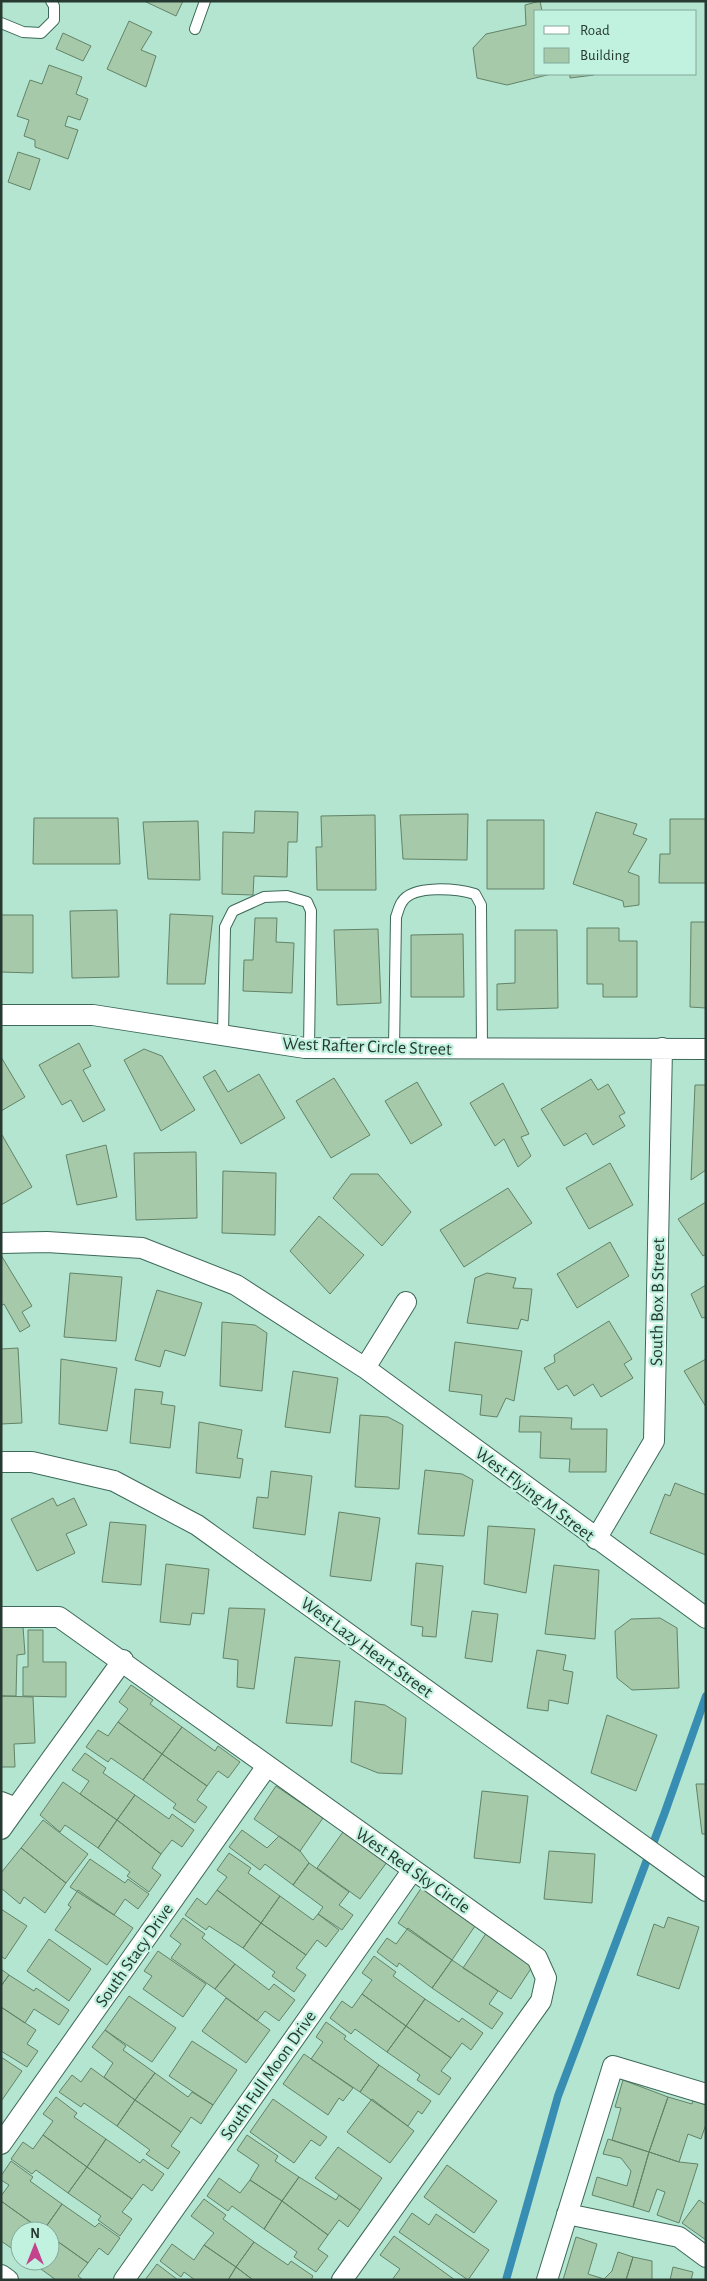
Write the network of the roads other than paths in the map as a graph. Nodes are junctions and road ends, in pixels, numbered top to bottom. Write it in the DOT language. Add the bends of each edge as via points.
graph roads {
  1 [pos="51,1"];
  2 [pos="205,1"];
  3 [pos="1,22"];
  4 [pos="195,29"];
  5 [pos="1,1015"];
  6 [pos="223,1035"];
  7 [pos="309,1048"];
  8 [pos="394,1048"];
  9 [pos="482,1048"];
  10 [pos="662,1048"];
  11 [pos="706,1049"];
  12 [pos="1,1243"];
  13 [pos="406,1302"];
  14 [pos="365,1368"];
  15 [pos="1,1462"];
  16 [pos="596,1539"];
  17 [pos="1,1617"];
  18 [pos="706,1618"];
  19 [pos="123,1660"];
  20 [pos="267,1766"];
  21 [pos="9,1805"];
  22 [pos="1,1829"];
  23 [pos="412,1870"];
  24 [pos="706,1891"];
  25 [pos="706,2094"];
  26 [pos="1,2144"];
  27 [pos="567,2214"];
  28 [pos="706,2257"];
  29 [pos="1,2275"];
  30 [pos="8,2280"];
  31 [pos="124,2280"];
  32 [pos="342,2280"];
  33 [pos="547,2280"];
  1 -- 3 [label="lane" via="54,20 41,33 24,32"];
  2 -- 4 [label="lane"];
  5 -- 6 [label="street, West Rafter Circle Street" via="93,1015"];
  6 -- 7 [label="street, West Rafter Circle Street"];
  6 -- 7 [label="lane" via="225,927 233,911 251,902 264,897 287,896 307,902 311,912"];
  7 -- 8 [label="street, West Rafter Circle Street"];
  8 -- 9 [label="street, West Rafter Circle Street"];
  8 -- 9 [label="lane" via="396,917 408,896 429,890 460,890 475,894 481,905"];
  9 -- 10 [label="street, West Rafter Circle Street"];
  10 -- 11 [label="street, West Rafter Circle Street"];
  10 -- 16 [label="street, South Box B Street" via="654,1441"];
  12 -- 14 [label="street, West Flying M Street" via="47,1242 142,1248 236,1285"];
  13 -- 14 [label="street"];
  14 -- 16 [label="street, West Flying M Street"];
  15 -- 24 [label="street, West Lazy Heart Street" via="32,1462 114,1481 197,1525"];
  16 -- 18 [label="street, West Flying M Street"];
  17 -- 19 [label="street, West Red Sky Circle" via="59,1617"];
  19 -- 20 [label="street, West Red Sky Circle"];
  19 -- 21 [label="street"];
  20 -- 23 [label="street, West Red Sky Circle"];
  20 -- 26 [label="street, South Stacy Drive"];
  21 -- 22 [label="street"];
  23 -- 31 [label="street, South Full Moon Drive"];
  23 -- 32 [label="street, West Red Sky Circle" via="537,1958 546,1978 541,2001"];
  25 -- 27 [label="street" via="614,2066"];
  27 -- 28 [label="street" via="679,2237"];
  27 -- 33 [label="street"];
  29 -- 30 [label="street"];
}
